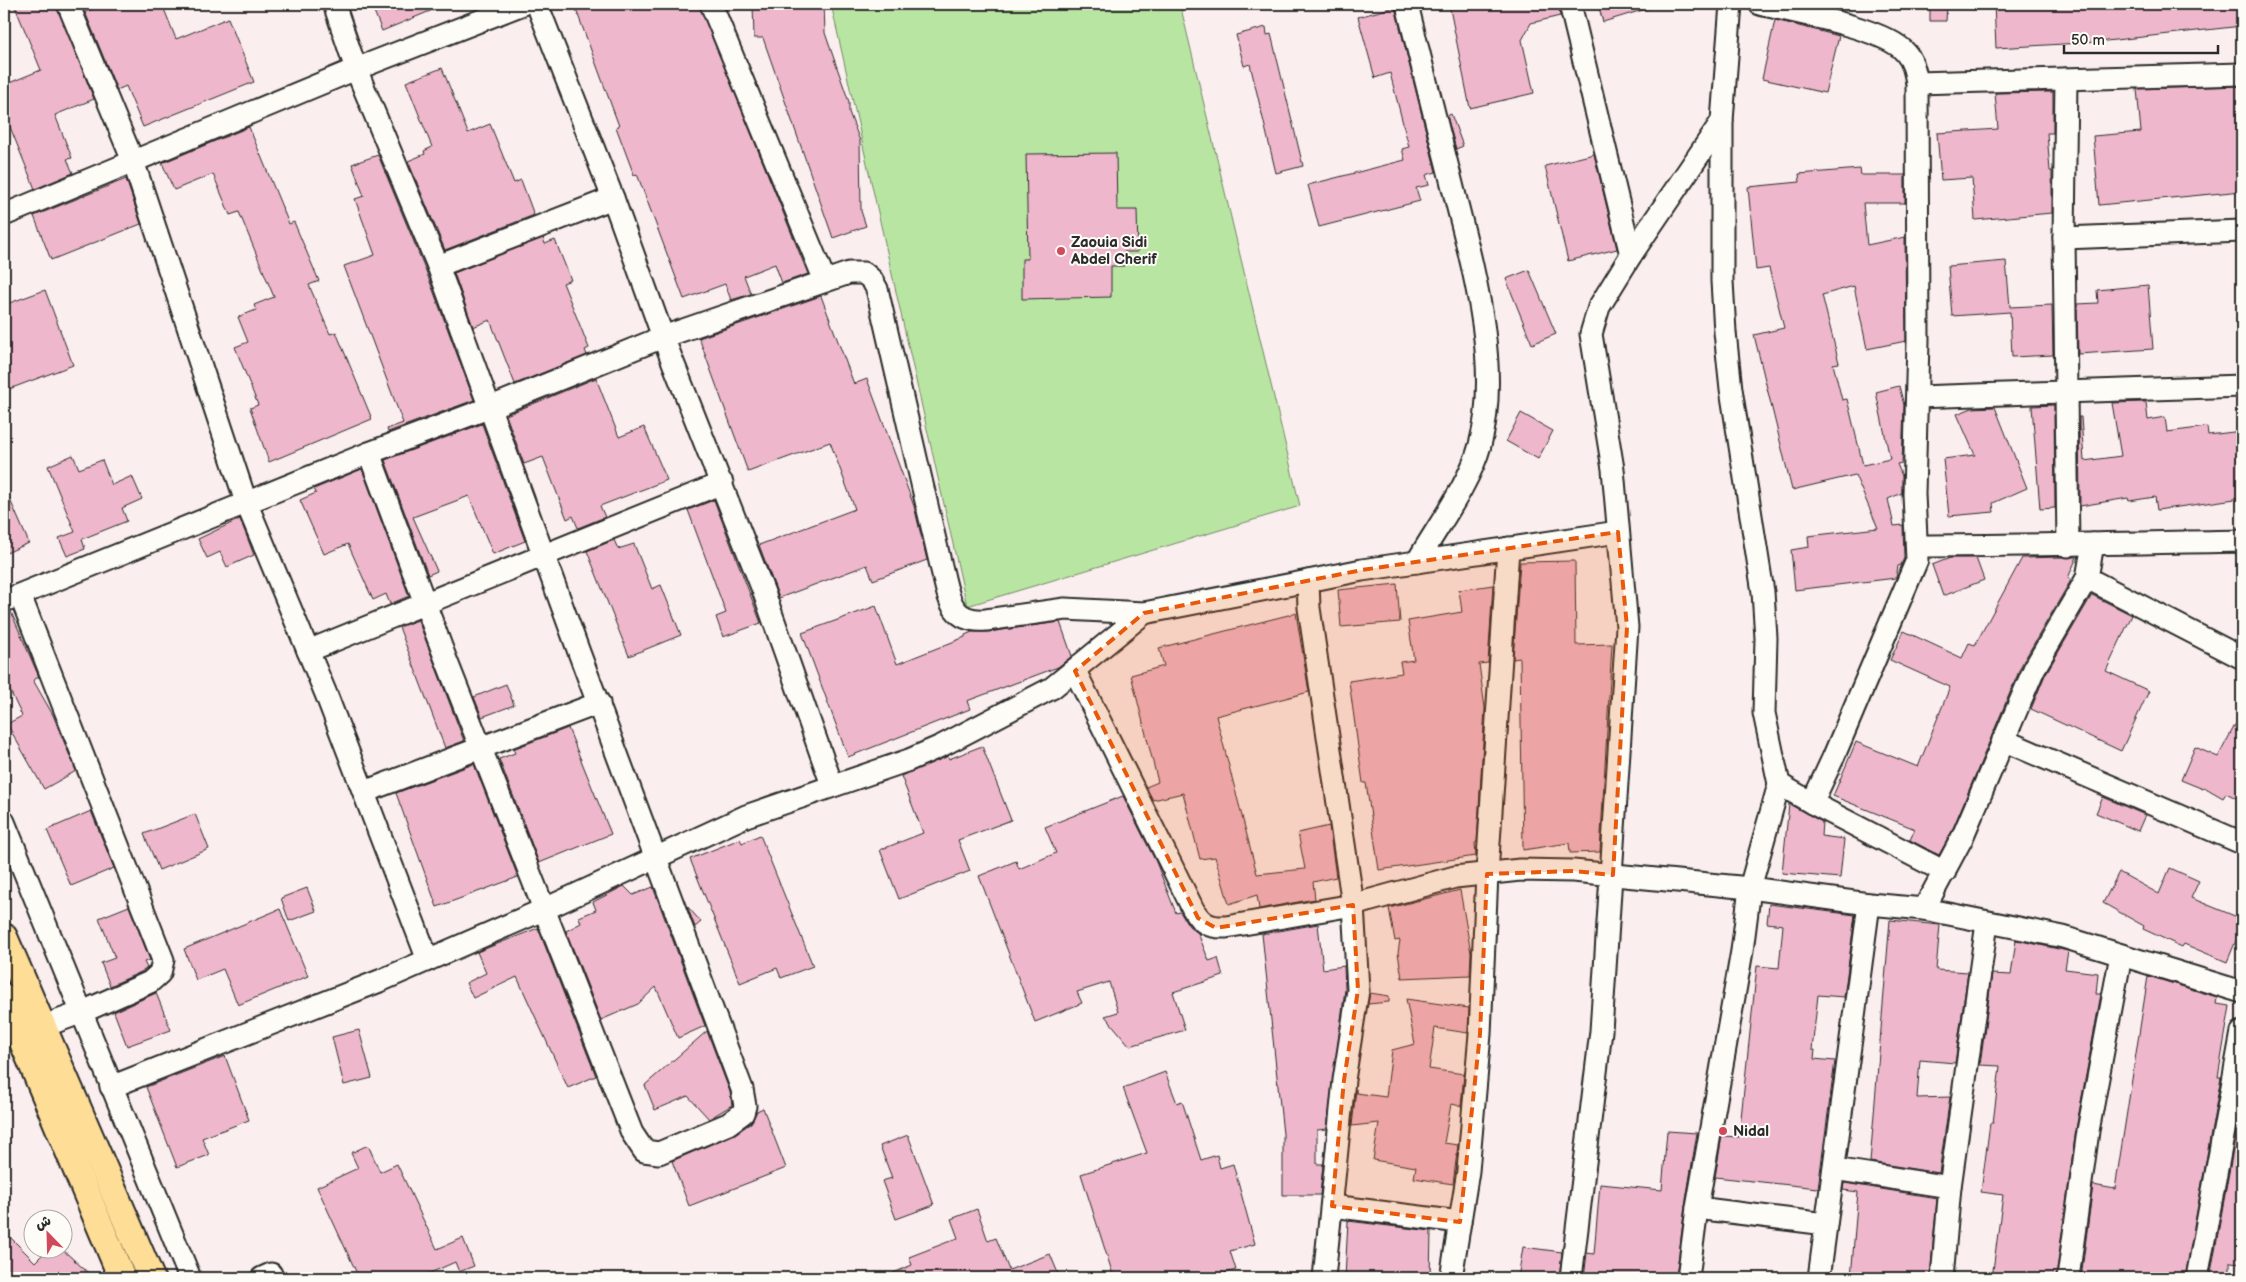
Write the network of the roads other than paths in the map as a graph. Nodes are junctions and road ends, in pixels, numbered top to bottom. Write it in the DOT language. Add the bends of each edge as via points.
graph roads {
  1 [pos="68,4"];
  2 [pos="334,4"];
  3 [pos="523,4"];
  4 [pos="537,4"];
  5 [pos="711,4"];
  6 [pos="1407,4"];
  7 [pos="1570,4"];
  8 [pos="1732,4"];
  9 [pos="1760,4"];
  10 [pos="356,68"];
  11 [pos="2242,74"];
  12 [pos="2066,79"];
  13 [pos="1917,83"];
  14 [pos="1722,121"];
  15 [pos="133,161"];
  16 [pos="613,198"];
  17 [pos="4,215"];
  18 [pos="2242,230"];
  19 [pos="2064,238"];
  20 [pos="1631,255"];
  21 [pos="438,266"];
  22 [pos="825,281"];
  23 [pos="663,337"];
  24 [pos="2242,386"];
  25 [pos="2065,392"];
  26 [pos="1917,397"];
  27 [pos="491,407"];
  28 [pos="369,453"];
  29 [pos="722,483"];
  30 [pos="246,502"];
  31 [pos="1618,532"];
  32 [pos="2242,541"];
  33 [pos="2093,544"];
  34 [pos="1917,546"];
  35 [pos="2068,546"];
  36 [pos="1508,548"];
  37 [pos="544,557"];
  38 [pos="1417,562"];
  39 [pos="2087,578"];
  40 [pos="1308,581"];
  41 [pos="12,598"];
  42 [pos="425,602"];
  43 [pos="1144,613"];
  44 [pos="308,651"];
  45 [pos="2242,658"];
  46 [pos="1075,671"];
  47 [pos="599,703"];
  48 [pos="2003,740"];
  49 [pos="481,748"];
  50 [pos="1779,784"];
  51 [pos="832,785"];
  52 [pos="364,792"];
  53 [pos="1812,803"];
  54 [pos="4,822"];
  55 [pos="2242,843"];
  56 [pos="656,856"];
  57 [pos="1946,872"];
  58 [pos="1487,874"];
  59 [pos="1613,875"];
  60 [pos="1750,888"];
  61 [pos="1868,904"];
  62 [pos="1353,905"];
  63 [pos="545,909"];
  64 [pos="1924,909"];
  65 [pos="1987,923"];
  66 [pos="4,937"];
  67 [pos="2121,956"];
  68 [pos="428,960"];
  69 [pos="2242,992"];
  70 [pos="4,996"];
  71 [pos="80,1013"];
  72 [pos="44,1026"];
  73 [pos="10,1028"];
  74 [pos="2242,1032"];
  75 [pos="111,1087"];
  76 [pos="1834,1170"];
  77 [pos="1950,1187"];
  78 [pos="1332,1206"];
  79 [pos="1697,1208"];
  80 [pos="1460,1222"];
  81 [pos="1826,1224"];
  82 [pos="122,1278"];
  83 [pos="151,1278"];
  84 [pos="190,1278"];
  85 [pos="1324,1278"];
  86 [pos="1451,1278"];
  87 [pos="1571,1278"];
  88 [pos="1688,1278"];
  89 [pos="1819,1278"];
  90 [pos="1943,1278"];
  91 [pos="2068,1278"];
  92 [pos="2197,1278"];
  1 -- 15 [label="street"];
  2 -- 10 [label="street"];
  3 -- 10 [label="street"];
  4 -- 16 [label="street"];
  5 -- 22 [label="street"];
  6 -- 38 [label="street" via="1480,311 1487,401 1480,446 1471,470"];
  7 -- 20 [label="street"];
  8 -- 14 [label="street"];
  9 -- 13 [label="street" via="1894,42 1905,51 1915,67"];
  10 -- 15 [label="street"];
  10 -- 21 [label="street"];
  11 -- 12 [label="street"];
  12 -- 13 [label="street"];
  12 -- 19 [label="street"];
  13 -- 26 [label="street"];
  14 -- 20 [label="street"];
  14 -- 50 [label="street" via="1725,332 1763,592 1766,638 1764,712"];
  15 -- 17 [label="street"];
  15 -- 30 [label="street"];
  16 -- 21 [label="street"];
  16 -- 23 [label="street"];
  18 -- 19 [label="street"];
  19 -- 25 [label="street"];
  20 -- 31 [label="street" via="1599,307 1591,334 1613,469"];
  21 -- 27 [label="street"];
  22 -- 23 [label="street"];
  22 -- 43 [label="street" via="860,272 868,275 877,289 941,566 956,612 974,621 1065,609"];
  23 -- 27 [label="street"];
  23 -- 29 [label="street"];
  24 -- 25 [label="street"];
  25 -- 26 [label="street"];
  25 -- 35 [label="street"];
  26 -- 34 [label="street" via="1914,494"];
  27 -- 28 [label="street"];
  27 -- 37 [label="street"];
  28 -- 30 [label="street"];
  28 -- 42 [label="street"];
  29 -- 37 [label="street"];
  29 -- 51 [label="street"];
  30 -- 41 [label="street"];
  30 -- 44 [label="street"];
  31 -- 36 [label="street"];
  31 -- 59 [label="street" via="1628,627"];
  32 -- 33 [label="street"];
  33 -- 35 [label="street"];
  33 -- 39 [label="street"];
  34 -- 35 [label="street"];
  34 -- 53 [label="street" via="1912,574"];
  36 -- 38 [label="street"];
  36 -- 58 [label="street"];
  37 -- 42 [label="street"];
  37 -- 47 [label="street"];
  38 -- 40 [label="street"];
  39 -- 45 [label="street"];
  39 -- 48 [label="street" via="2034,669"];
  40 -- 43 [label="street"];
  40 -- 62 [label="street" via="1309,608"];
  41 -- 71 [label="street" via="164,960 156,978"];
  42 -- 44 [label="street"];
  42 -- 49 [label="street"];
  43 -- 46 [label="street"];
  44 -- 52 [label="street"];
  46 -- 51 [label="street" via="1033,699 941,746"];
  46 -- 62 [label="street" via="1174,873 1204,924 1226,927"];
  47 -- 49 [label="street"];
  47 -- 56 [label="street"];
  48 -- 55 [label="street"];
  48 -- 57 [label="street"];
  49 -- 52 [label="street"];
  49 -- 63 [label="street"];
  50 -- 53 [label="street"];
  50 -- 60 [label="street"];
  51 -- 56 [label="street" via="746,816"];
  52 -- 68 [label="street"];
  53 -- 57 [label="street"];
  54 -- 71 [label="street"];
  56 -- 63 [label="street"];
  56 -- 63 [label="street" via="742,1089 743,1113 728,1124 659,1153 644,1151 632,1133"];
  57 -- 64 [label="street"];
  58 -- 59 [label="street" via="1520,870"];
  58 -- 62 [label="street" via="1456,877"];
  58 -- 80 [label="street" via="1479,1043 1468,1171"];
  59 -- 60 [label="street"];
  59 -- 87 [label="street" via="1601,1031"];
  60 -- 61 [label="street"];
  60 -- 79 [label="street"];
  61 -- 64 [label="street"];
  61 -- 76 [label="street"];
  62 -- 78 [label="street" via="1358,990 1344,1080"];
  63 -- 68 [label="street"];
  64 -- 65 [label="street"];
  65 -- 67 [label="street" via="2063,937"];
  65 -- 77 [label="street"];
  66 -- 72 [label="main road"];
  67 -- 69 [label="street"];
  67 -- 91 [label="street" via="2088,1131"];
  68 -- 75 [label="street"];
  70 -- 73 [label="main road"];
  71 -- 72 [label="street"];
  71 -- 75 [label="street"];
  72 -- 83 [label="main road"];
  73 -- 82 [label="main road"];
  74 -- 92 [label="street"];
  75 -- 84 [label="street"];
  76 -- 77 [label="street"];
  76 -- 81 [label="street"];
  77 -- 90 [label="street"];
  78 -- 80 [label="street"];
  78 -- 85 [label="street"];
  79 -- 81 [label="street"];
  79 -- 88 [label="street"];
  80 -- 86 [label="street"];
  81 -- 89 [label="street"];
}
